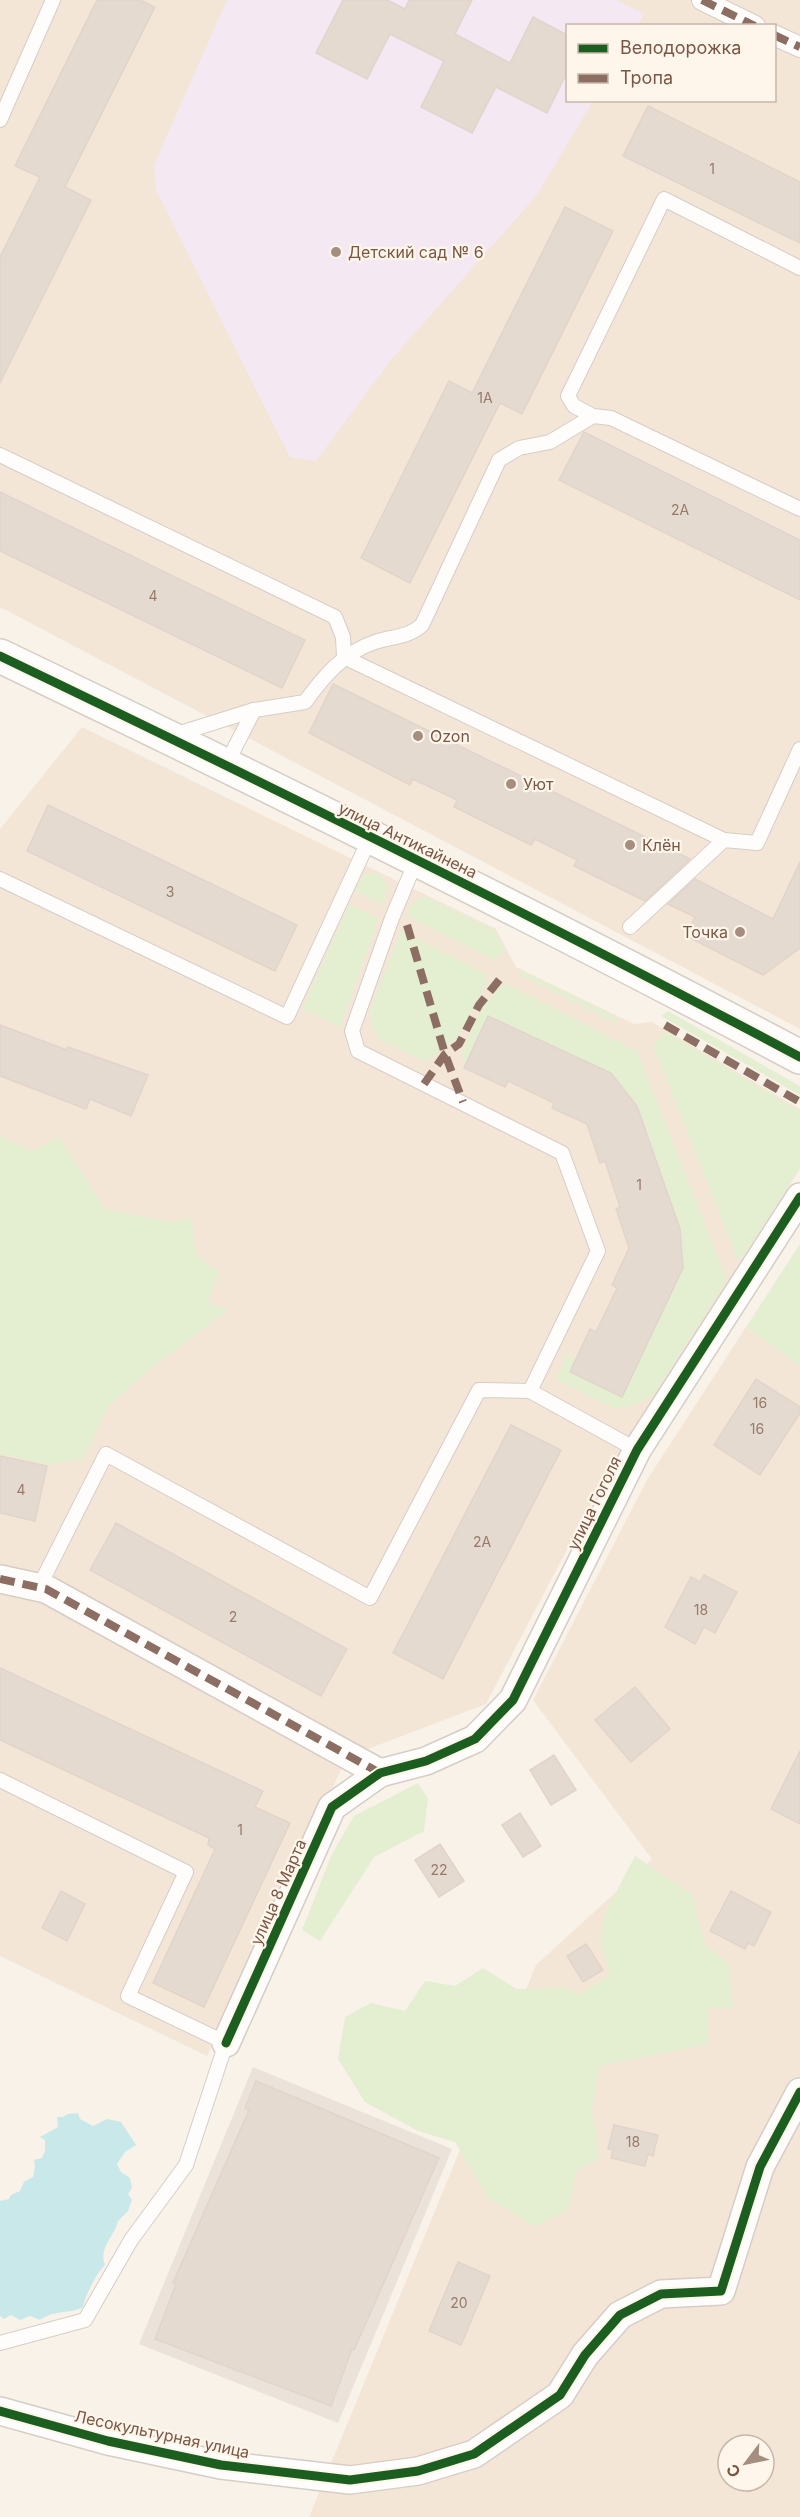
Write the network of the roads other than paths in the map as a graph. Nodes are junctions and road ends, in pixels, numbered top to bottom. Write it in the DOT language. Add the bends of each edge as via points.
graph roads {
  1 [pos="53,0"];
  2 [pos="702,0"];
  3 [pos="751,24"];
  4 [pos="776,36"];
  5 [pos="800,47"];
  6 [pos="0,120"];
  7 [pos="800,268"];
  8 [pos="593,416"];
  9 [pos="0,455"];
  10 [pos="800,509"];
  11 [pos="0,656"];
  12 [pos="344,657"];
  13 [pos="254,710"];
  14 [pos="169,737"];
  15 [pos="800,749"];
  16 [pos="226,765"];
  17 [pos="370,838"];
  18 [pos="724,840"];
  19 [pos="416,861"];
  20 [pos="0,879"];
  21 [pos="630,927"];
  22 [pos="800,1057"];
  23 [pos="800,1197"];
  24 [pos="530,1391"];
  25 [pos="637,1450"];
  26 [pos="0,1579"];
  27 [pos="39,1587"];
  28 [pos="380,1773"];
  29 [pos="0,1780"];
  30 [pos="226,2043"];
  31 [pos="800,2092"];
  32 [pos="0,2343"];
  33 [pos="0,2412"];
  1 -- 6 [label="lane"];
  2 -- 3 [label="street"];
  4 -- 5 [label="street"];
  7 -- 8 [label="lane" via="664,199 568,396 574,406"];
  8 -- 10 [label="lane" via="611,418"];
  8 -- 12 [label="lane" via="550,442 519,448 499,460 422,625 413,633 376,642"];
  9 -- 12 [label="lane" via="335,617 343,637"];
  11 -- 14 [label="street, улица Антикайнена"];
  12 -- 13 [label="lane" via="305,702"];
  12 -- 18 [label="lane"];
  13 -- 14 [label="lane"];
  13 -- 16 [label="lane"];
  14 -- 16 [label="street, улица Антикайнена"];
  15 -- 18 [label="lane" via="757,843"];
  16 -- 17 [label="street, улица Антикайнена"];
  17 -- 19 [label="street, улица Антикайнена"];
  17 -- 20 [label="lane" via="287,1017"];
  18 -- 21 [label="lane"];
  19 -- 22 [label="street, улица Антикайнена" via="602,952"];
  19 -- 24 [label="lane" via="352,1031 358,1051 375,1061 562,1153 598,1251"];
  23 -- 25 [label="street, улица Гоголя"];
  24 -- 25 [label="lane"];
  24 -- 27 [label="lane" via="479,1390 370,1598 105,1454"];
  25 -- 28 [label="street, улица Гоголя" via="513,1700 476,1739 426,1761"];
  26 -- 27 [label="street"];
  27 -- 28 [label="street"];
  28 -- 30 [label="street, улица 8 Марта" via="332,1807"];
  29 -- 30 [label="lane" via="186,1872 128,1996"];
  30 -- 32 [label="lane" via="186,2165 131,2240 85,2320"];
  31 -- 33 [label="street, Лесокультурная улица" via="760,2167 721,2291 661,2294 620,2315 585,2355 560,2396 474,2454 418,2471 350,2480 221,2465 108,2441"];
}
